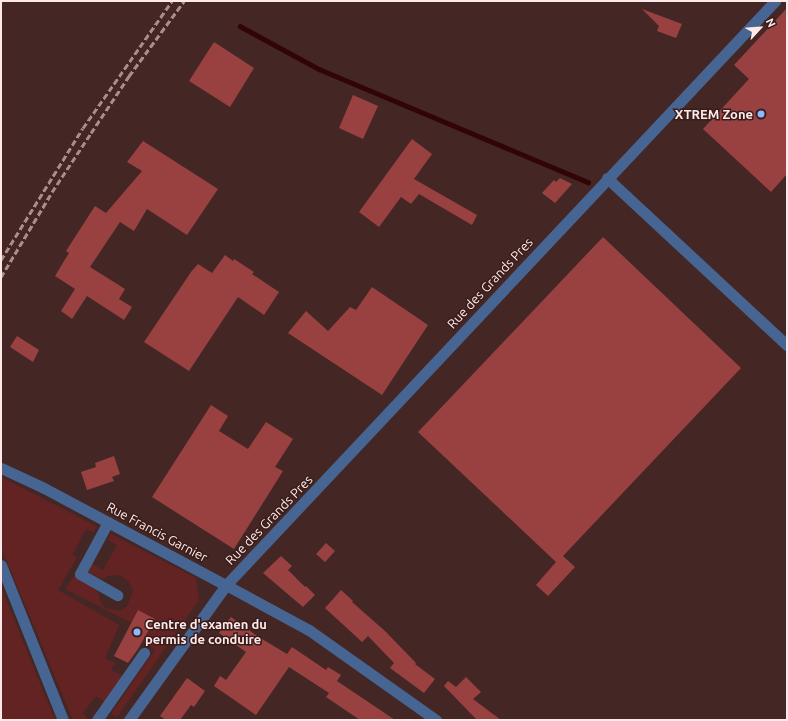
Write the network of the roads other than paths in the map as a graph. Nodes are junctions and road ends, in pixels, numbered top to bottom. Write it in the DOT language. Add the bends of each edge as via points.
graph roads {
  1 [pos="775,1"];
  2 [pos="607,178"];
  3 [pos="787,345"];
  4 [pos="1,468"];
  5 [pos="108,522"];
  6 [pos="1,565"];
  7 [pos="226,585"];
  8 [pos="118,595"];
  9 [pos="144,653"];
  10 [pos="99,719"];
  11 [pos="63,720"];
  12 [pos="129,720"];
  13 [pos="436,720"];
  1 -- 2 [label="street, Rue des Grands Pres"];
  2 -- 3 [label="street"];
  2 -- 7 [label="street, Rue des Grands Pres"];
  4 -- 5 [label="street, Rue Francis Garnier"];
  5 -- 7 [label="street, Rue Francis Garnier"];
  5 -- 8 [label="street" via="80,574"];
  6 -- 11 [label="street"];
  7 -- 12 [label="street, Rue des Grands Pres"];
  7 -- 13 [label="street, Rue Francis Garnier" via="309,630"];
  9 -- 10 [label="street"];
}
